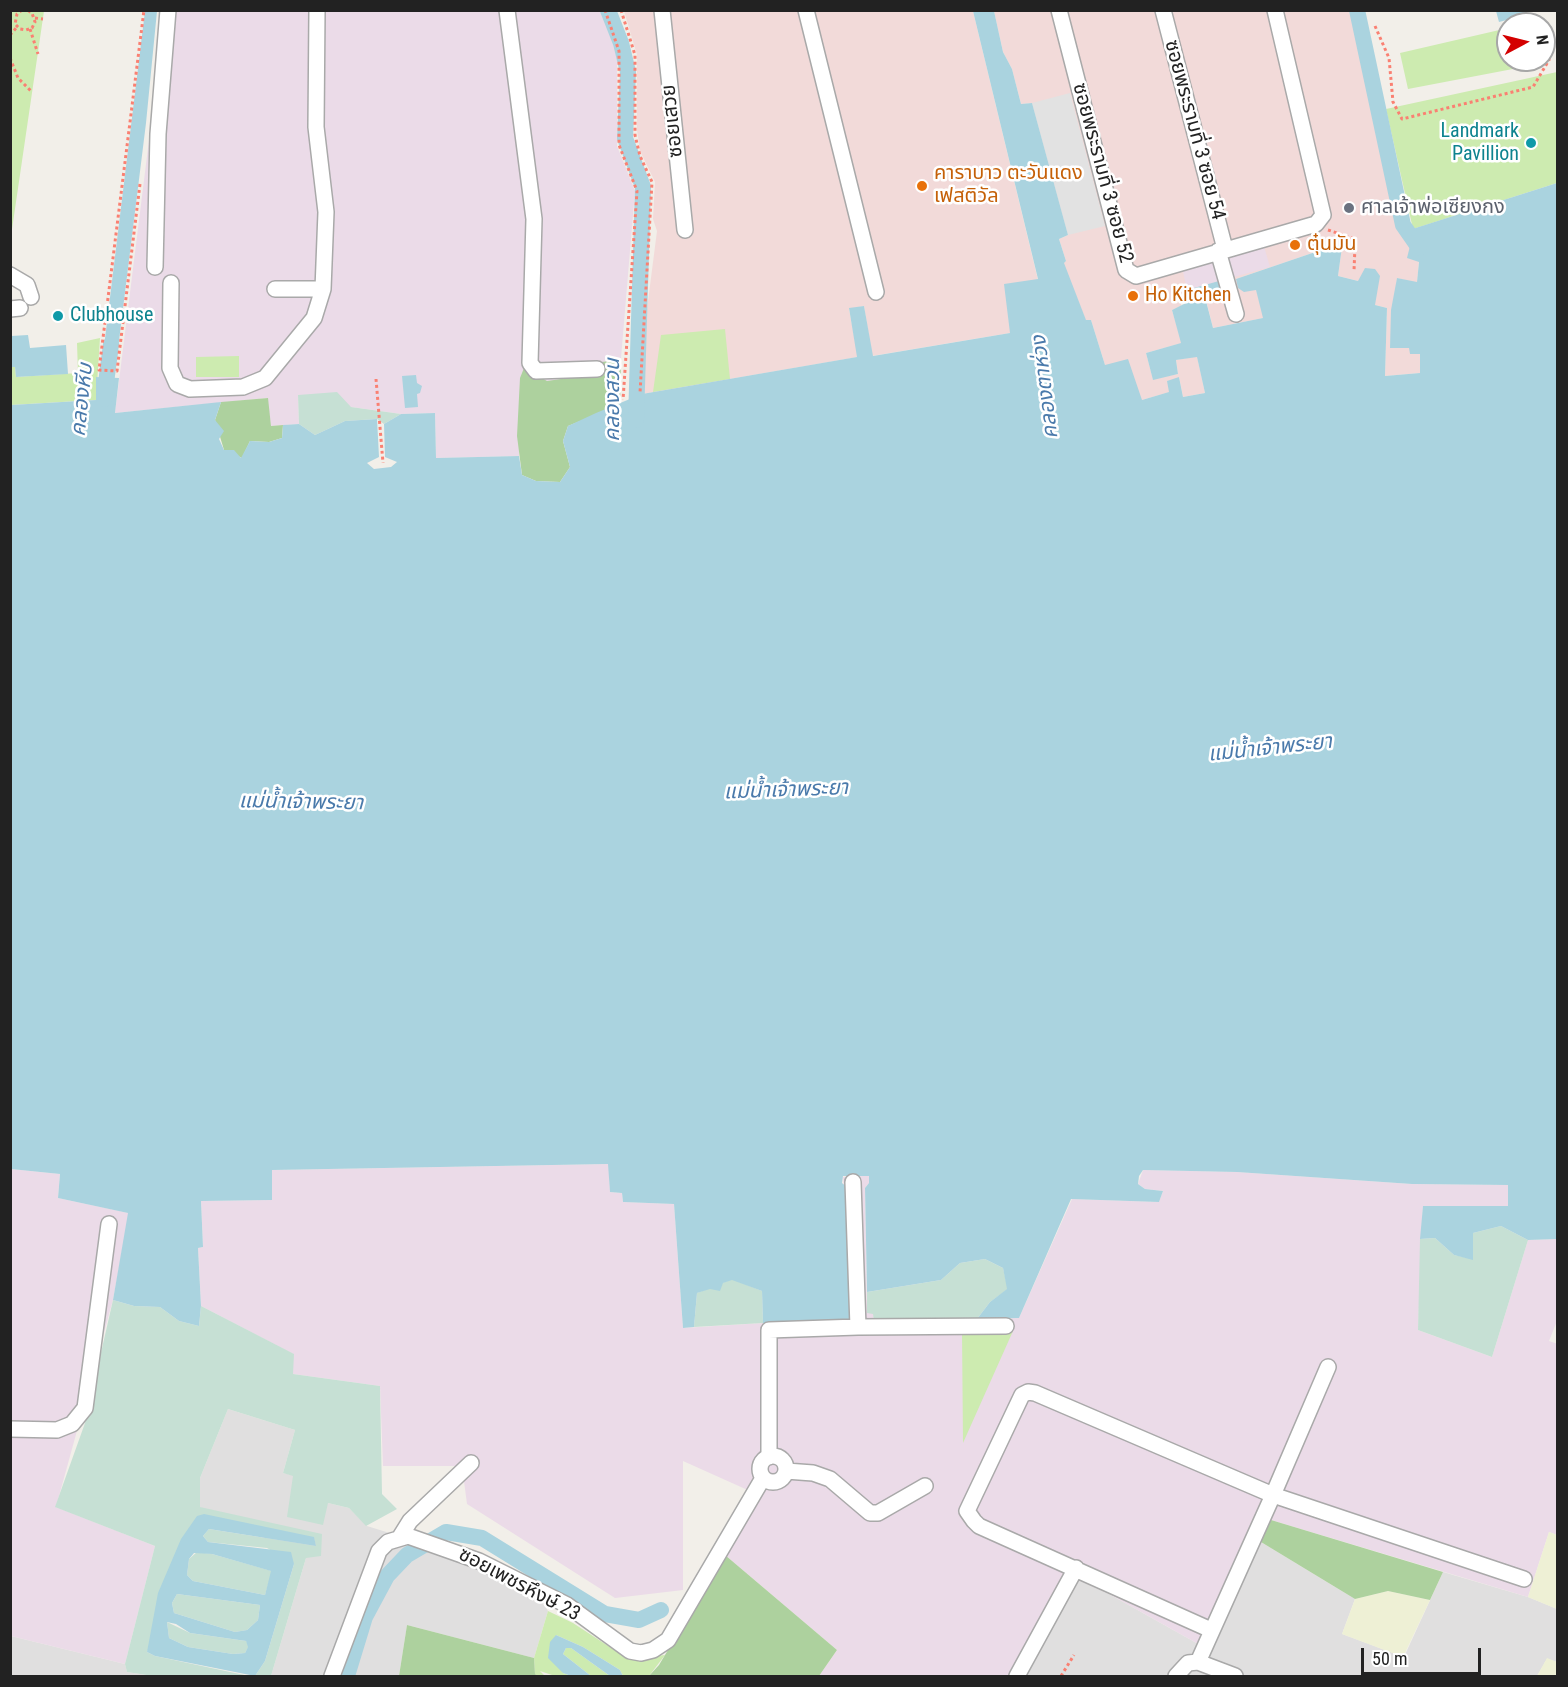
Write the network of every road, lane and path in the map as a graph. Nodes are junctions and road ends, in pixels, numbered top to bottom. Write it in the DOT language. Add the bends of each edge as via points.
graph roads {
  1 [pos="27,10"];
  2 [pos="144,10"];
  3 [pos="168,10"];
  4 [pos="316,10"];
  5 [pos="507,10"];
  6 [pos="605,10"];
  7 [pos="621,10"];
  8 [pos="662,10"];
  9 [pos="806,10"];
  10 [pos="1059,10"];
  11 [pos="1163,10"];
  12 [pos="1275,10"];
  13 [pos="20,11"];
  14 [pos="35,18"];
  15 [pos="43,19"];
  16 [pos="1375,26"];
  17 [pos="17,27"];
  18 [pos="30,30"];
  19 [pos="10,35"];
  20 [pos="38,54"];
  21 [pos="10,58"];
  22 [pos="1542,72"];
  23 [pos="32,92"];
  24 [pos="141,177"];
  25 [pos="1316,224"];
  26 [pos="685,230"];
  27 [pos="1222,250"];
  28 [pos="155,267"];
  29 [pos="1354,271"];
  30 [pos="10,275"];
  31 [pos="171,283"];
  32 [pos="275,289"];
  33 [pos="323,289"];
  34 [pos="876,291"];
  35 [pos="31,297"];
  36 [pos="1236,314"];
  37 [pos="597,369"];
  38 [pos="376,380"];
  39 [pos="640,393"];
  40 [pos="623,400"];
  41 [pos="383,463"];
  42 [pos="853,1182"];
  43 [pos="109,1224"];
  44 [pos="1006,1326"];
  45 [pos="858,1327"];
  46 [pos="1328,1367"];
  47 [pos="10,1429"];
  48 [pos="769,1457"];
  49 [pos="471,1463"];
  50 [pos="786,1471"];
  51 [pos="763,1478"];
  52 [pos="925,1486"];
  53 [pos="1273,1495"];
  54 [pos="400,1538"];
  55 [pos="1076,1568"];
  56 [pos="1524,1579"];
  57 [pos="1211,1630"];
  58 [pos="1074,1655"];
  59 [pos="1198,1662"];
  60 [pos="332,1677"];
  61 [pos="1017,1677"];
  62 [pos="1061,1677"];
  63 [pos="1176,1677"];
  64 [pos="1235,1677"];
  1 -- 14 [label="path"];
  2 -- 24 [label="path" via="99,370 117,370"];
  3 -- 28 [label="street" via="158,134"];
  4 -- 33 [label="street" via="316,127 326,212"];
  5 -- 37 [label="street" via="534,219 530,363 536,371"];
  6 -- 40 [label="path" via="619,51 618,145 637,191"];
  7 -- 39 [label="path" via="635,55 635,135 652,182"];
  8 -- 26 [label="street, ซอยเสวย"];
  9 -- 34 [label="street"];
  10 -- 27 [label="street, ซอยพระรามที่ 3 ซอย 52" via="1126,270 1141,275"];
  11 -- 27 [label="street, ซอยพระรามที่ 3 ซอย 54"];
  12 -- 25 [label="street" via="1323,210"];
  13 -- 17 [label="path" via="15,21"];
  14 -- 15 [label="path"];
  14 -- 18 [label="path"];
  16 -- 22 [label="path" via="1389,58 1393,102 1402,119 1533,87"];
  17 -- 18 [label="path"];
  17 -- 19 [label="path"];
  18 -- 20 [label="path"];
  21 -- 23 [label="path" via="18,78"];
  25 -- 27 [label="street"];
  25 -- 29 [label="path" via="1352,238"];
  27 -- 36 [label="street, ซอยพระรามที่ 3 ซอย 54"];
  30 -- 35 [label="street" via="27,285"];
  31 -- 33 [label="street" via="170,368 177,384 189,389 243,387 265,378 314,318"];
  32 -- 33 [label="street"];
  38 -- 41 [label="path"];
  42 -- 45 [label="street"];
  43 -- 47 [label="street" via="86,1408 72,1424 57,1430"];
  44 -- 45 [label="street"];
  45 -- 48 [label="street" via="769,1330"];
  46 -- 53 [label="street"];
  48 -- 50 [label="street" via="781,1459"];
  48 -- 51 [label="street" via="760,1466"];
  49 -- 54 [label="street" via="410,1521"];
  50 -- 51 [label="street" via="779,1481"];
  50 -- 52 [label="street" via="830,1479 870,1513 878,1513"];
  51 -- 54 [label="street, ซอยเพชรหึงษ์ 23" via="668,1640 640,1653 630,1651 567,1605 479,1561 408,1536"];
  53 -- 55 [label="street" via="1033,1392 1026,1393 967,1511 979,1526"];
  53 -- 56 [label="street"];
  53 -- 57 [label="street"];
  54 -- 60 [label="street" via="379,1551"];
  55 -- 57 [label="street"];
  55 -- 61 [label="street"];
  57 -- 59 [label="street"];
  58 -- 62 [label="path"];
  59 -- 63 [label="street" via="1188,1663"];
  59 -- 64 [label="street"];
}
